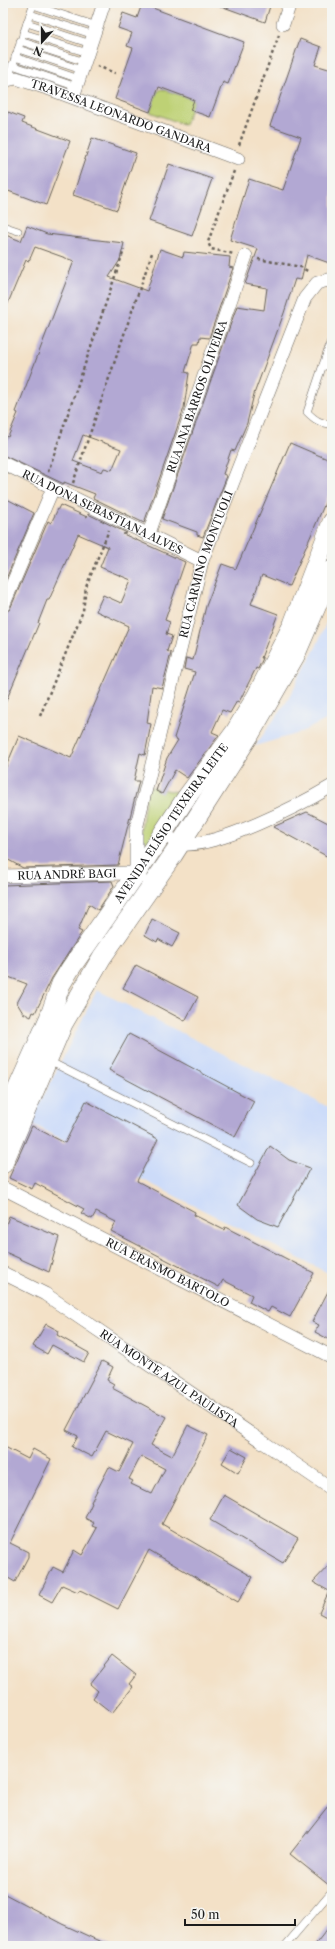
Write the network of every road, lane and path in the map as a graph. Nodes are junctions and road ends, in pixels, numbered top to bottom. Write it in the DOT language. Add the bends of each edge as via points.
graph roads {
  1 [pos="104,3"];
  2 [pos="290,3"];
  3 [pos="27,23"];
  4 [pos="283,24"];
  5 [pos="23,33"];
  6 [pos="20,41"];
  7 [pos="18,50"];
  8 [pos="15,57"];
  9 [pos="85,61"];
  10 [pos="12,65"];
  11 [pos="115,73"];
  12 [pos="5,80"];
  13 [pos="236,158"];
  14 [pos="3,226"];
  15 [pos="18,231"];
  16 [pos="124,250"];
  17 [pos="152,253"];
  18 [pos="246,256"];
  19 [pos="326,280"];
  20 [pos="332,338"];
  21 [pos="323,365"];
  22 [pos="332,368"];
  23 [pos="332,424"];
  24 [pos="3,463"];
  25 [pos="49,486"];
  26 [pos="68,496"];
  27 [pos="114,518"];
  28 [pos="332,522"];
  29 [pos="148,536"];
  30 [pos="202,561"];
  31 [pos="332,570"];
  32 [pos="3,606"];
  33 [pos="40,716"];
  34 [pos="242,734"];
  35 [pos="332,786"];
  36 [pos="163,833"];
  37 [pos="180,844"];
  38 [pos="136,874"];
  39 [pos="3,876"];
  40 [pos="152,884"];
  41 [pos="47,1060"];
  42 [pos="3,1121"];
  43 [pos="251,1162"];
  44 [pos="3,1164"];
  45 [pos="3,1188"];
  46 [pos="3,1273"];
  47 [pos="332,1357"];
  48 [pos="332,1489"];
  49 [pos="332,1891"];
  50 [pos="285,1946"];
  1 -- 9 [label="street"];
  2 -- 4 [label="street"];
  3 -- 5 [label="lane"];
  3 -- 9 [label="lane"];
  3 -- 9 [label="lane" via="30,14"];
  4 -- 13 [label="path"];
  5 -- 6 [label="lane"];
  5 -- 9 [label="lane"];
  6 -- 7 [label="lane"];
  6 -- 9 [label="lane"];
  7 -- 8 [label="lane"];
  7 -- 9 [label="lane"];
  8 -- 9 [label="lane"];
  8 -- 10 [label="lane"];
  9 -- 10 [label="lane"];
  9 -- 11 [label="path"];
  9 -- 12 [label="street, TRAVESSA LEONARDO GANDARA" via="21,79"];
  9 -- 13 [label="street, TRAVESSA LEONARDO GANDARA"];
  10 -- 12 [label="lane"];
  13 -- 18 [label="path" via="208,242 211,249"];
  14 -- 15 [label="lane"];
  16 -- 25 [label="path"];
  17 -- 26 [label="path"];
  18 -- 19 [label="path" via="301,267"];
  18 -- 29 [label="street, RUA ANA BARROS OLIVEIRA"];
  19 -- 30 [label="street, RUA CARMINO MONTUOLI" via="310,290 299,312"];
  20 -- 21 [label="lane"];
  21 -- 22 [label="lane"];
  21 -- 23 [label="lane" via="307,412 324,424"];
  24 -- 25 [label="street, RUA DONA SEBASTIANA ALVES"];
  25 -- 26 [label="street, RUA DONA SEBASTIANA ALVES"];
  25 -- 32 [label="street"];
  26 -- 27 [label="street, RUA DONA SEBASTIANA ALVES"];
  27 -- 29 [label="street, RUA DONA SEBASTIANA ALVES"];
  27 -- 33 [label="path" via="86,587 83,611"];
  28 -- 34 [label="main road, AVENIDA ELÍSIO TEIXEIRA LEITE" via="293,624 259,691"];
  29 -- 30 [label="street, RUA DONA SEBASTIANA ALVES"];
  30 -- 38 [label="street, RUA CARMINO MONTUOLI" via="136,829"];
  31 -- 34 [label="main road, AVENIDA ELÍSIO TEIXEIRA LEITE" via="295,656"];
  34 -- 36 [label="main road, AVENIDA ELÍSIO TEIXEIRA LEITE" via="186,798"];
  34 -- 37 [label="main road, AVENIDA ELÍSIO TEIXEIRA LEITE"];
  35 -- 37 [label="street" via="242,830 201,842"];
  36 -- 37 [label="street"];
  36 -- 38 [label="main road, AVENIDA ELÍSIO TEIXEIRA LEITE"];
  37 -- 40 [label="main road, AVENIDA ELÍSIO TEIXEIRA LEITE"];
  38 -- 39 [label="street, RUA ANDRÉ BAGI"];
  38 -- 40 [label="street"];
  38 -- 42 [label="main road, AVENIDA ELÍSIO TEIXEIRA LEITE" via="110,908 61,984 49,1018"];
  40 -- 41 [label="main road, AVENIDA ELÍSIO TEIXEIRA LEITE" via="102,957 63,1024"];
  41 -- 43 [label="lane"];
  41 -- 44 [label="main road, AVENIDA ELÍSIO TEIXEIRA LEITE"];
  45 -- 47 [label="street, RUA ERASMO BARTOLO"];
  46 -- 48 [label="street, RUA MONTE AZUL PAULISTA" via="45,1294"];
  49 -- 50 [label="lane"];
}
